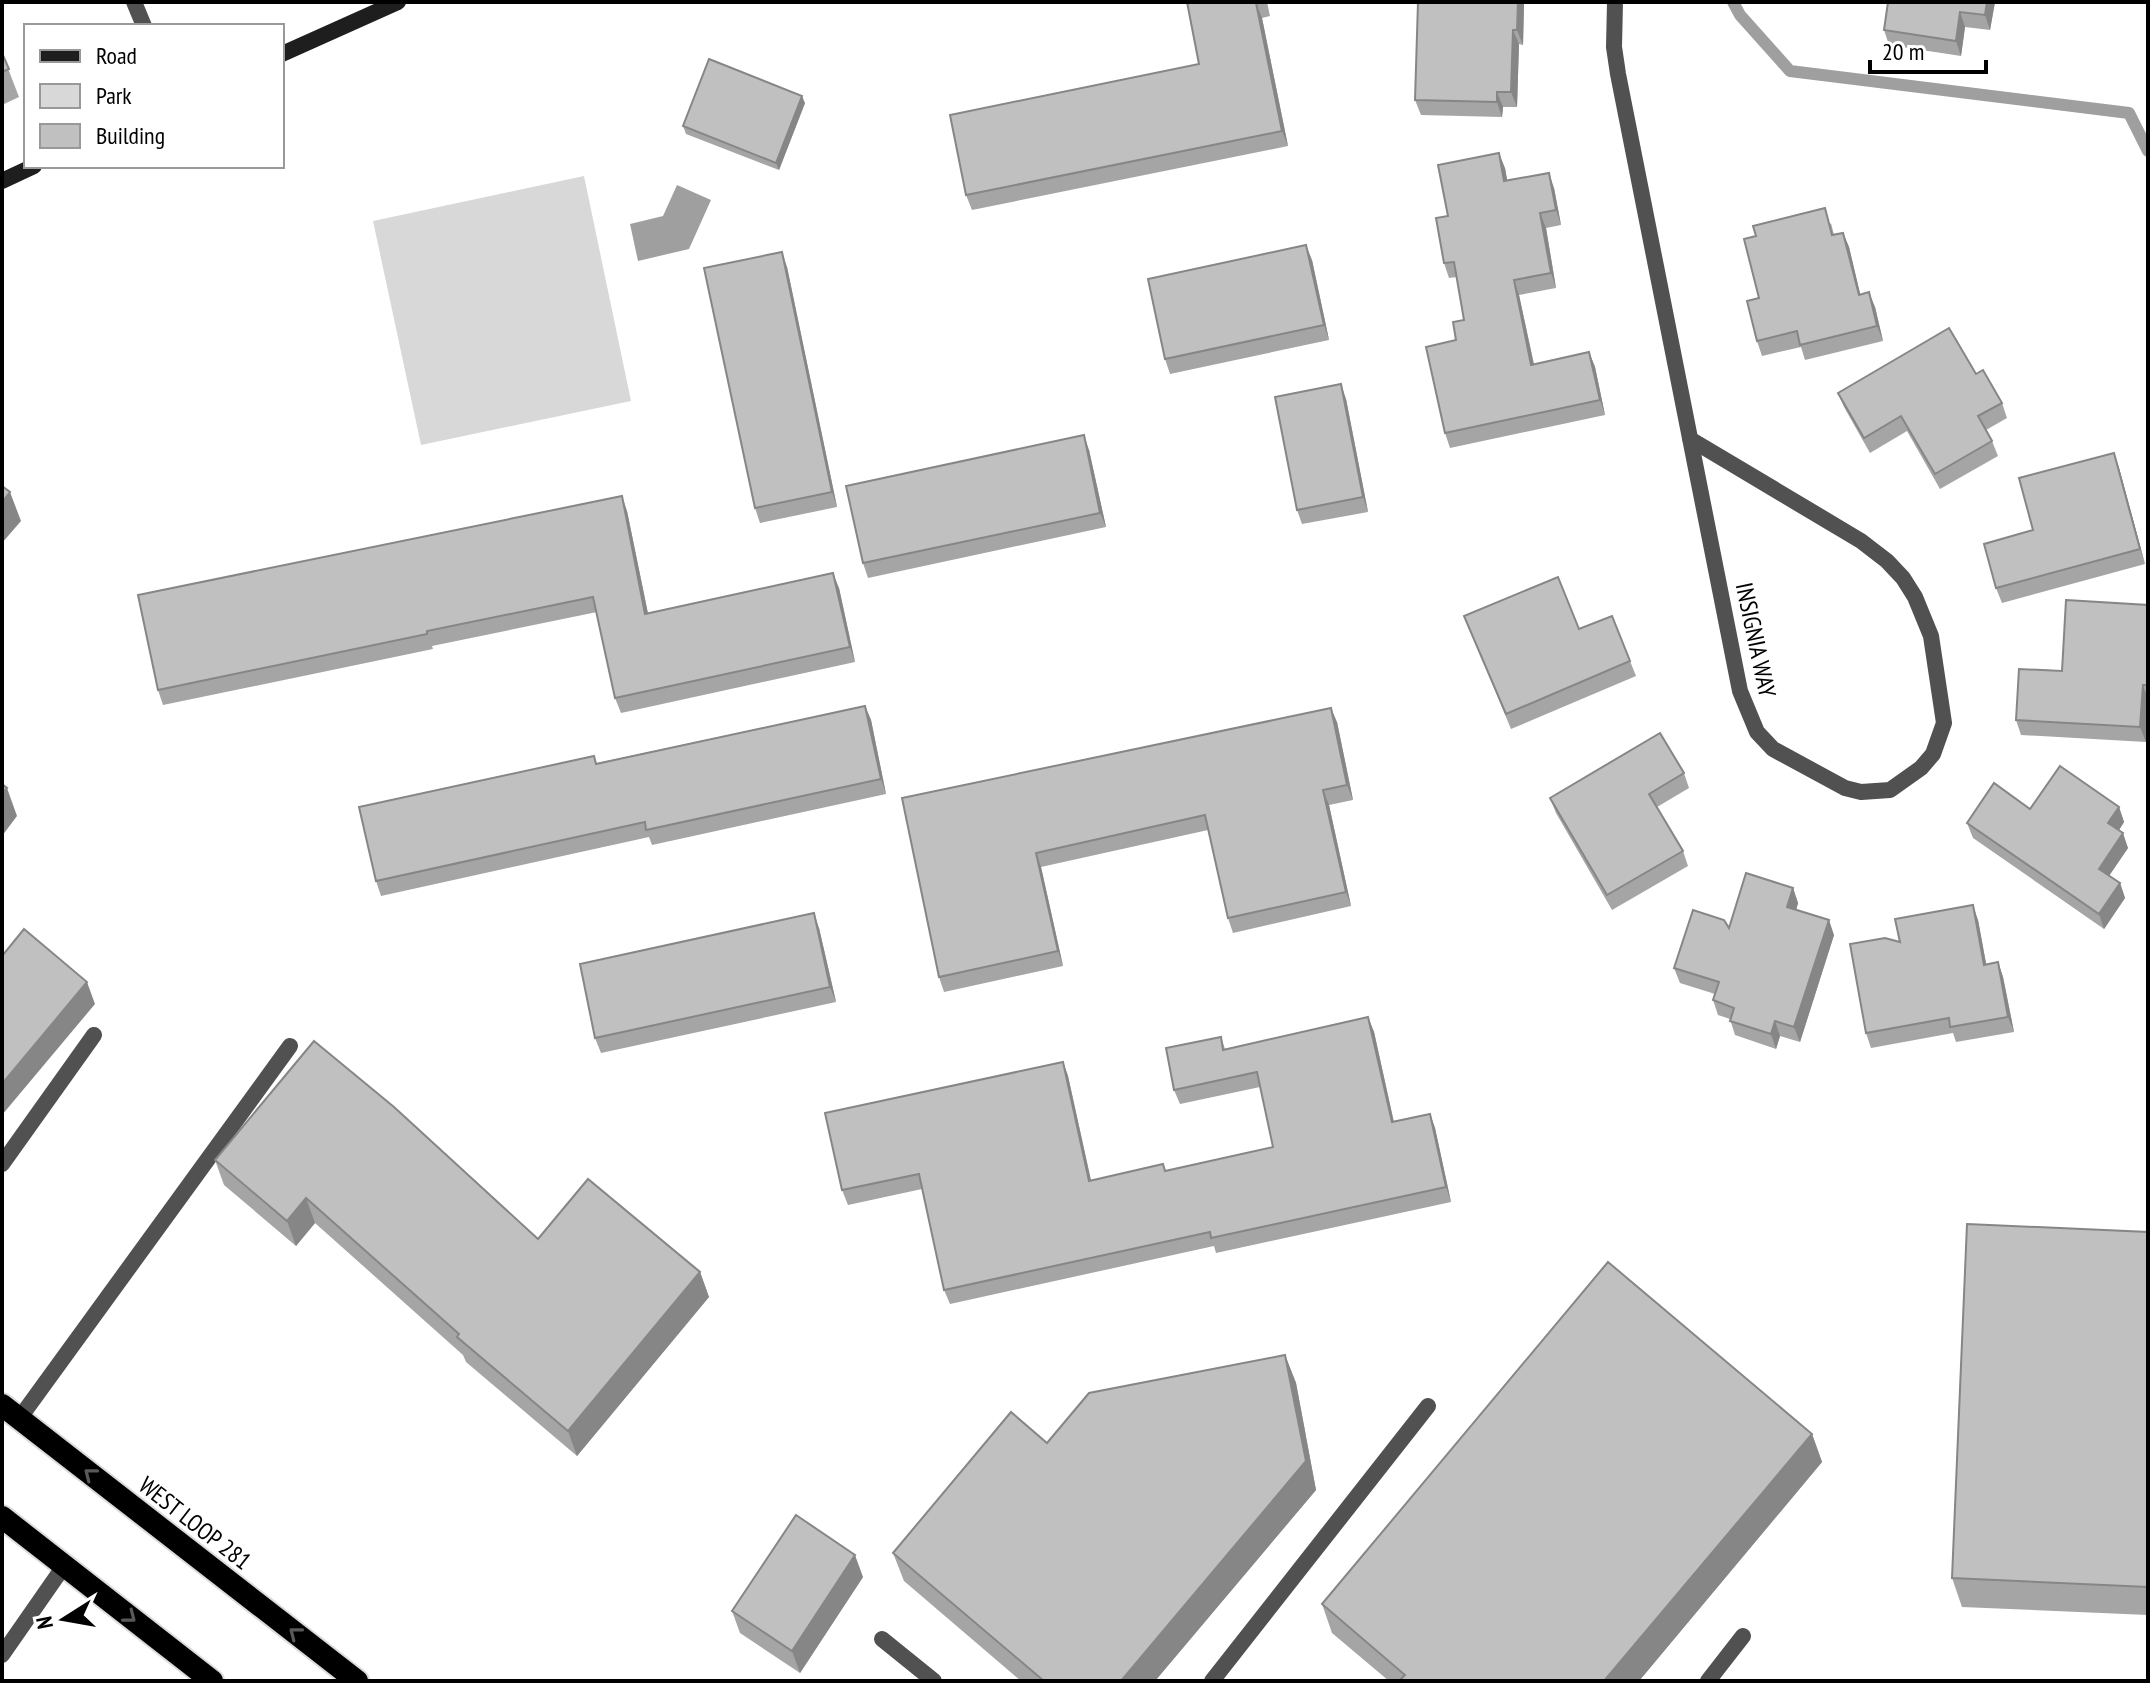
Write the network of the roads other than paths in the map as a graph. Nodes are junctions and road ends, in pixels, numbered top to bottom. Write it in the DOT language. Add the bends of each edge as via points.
graph roads {
  1 [pos="134,2"];
  2 [pos="398,2"];
  3 [pos="1615,2"];
  4 [pos="143,24"];
  5 [pos="284,53"];
  6 [pos="30,168"];
  7 [pos="2,181"];
  8 [pos="1690,439"];
  9 [pos="94,1035"];
  10 [pos="290,1046"];
  11 [pos="2,1164"];
  12 [pos="1428,1406"];
  13 [pos="11,1412"];
  14 [pos="2,1517"];
  15 [pos="64,1566"];
  16 [pos="1743,1636"];
  17 [pos="882,1639"];
  18 [pos="2,1655"];
  19 [pos="206,1679"];
  20 [pos="357,1681"];
  21 [pos="934,1681"];
  22 [pos="1212,1681"];
  23 [pos="1708,1681"];
  1 -- 4 [label="street"];
  2 -- 5 [label="main road"];
  3 -- 8 [label="street, INSIGNIA WAY" via="1618,74"];
  6 -- 7 [label="main road"];
  8 -- 8 [label="street, INSIGNIA WAY" via="1740,691 1757,732 1773,749 1845,788 1876,793 1905,782 1933,754 1944,723 1931,636 1915,597 1887,561 1861,541"];
  9 -- 11 [label="street"];
  10 -- 13 [label="street"];
  12 -- 22 [label="street"];
  20 -- 13 [label="highway, WEST LOOP 281, one-way"];
  14 -- 15 [label="highway"];
  15 -- 18 [label="street"];
  15 -- 19 [label="highway, one-way"];
  16 -- 23 [label="street"];
  17 -- 21 [label="street"];
}
